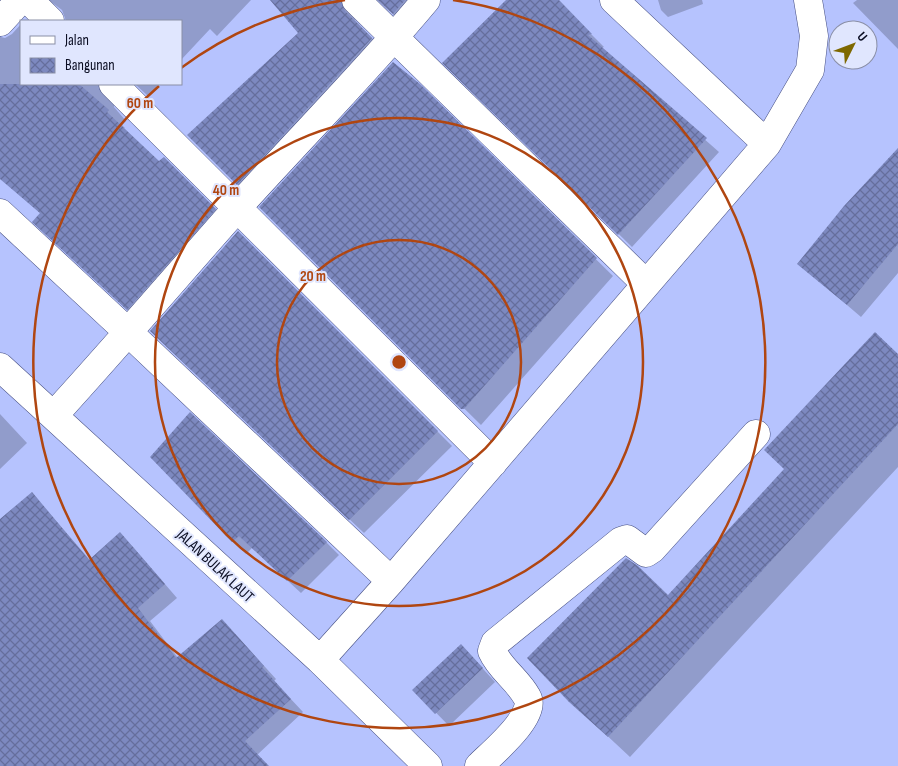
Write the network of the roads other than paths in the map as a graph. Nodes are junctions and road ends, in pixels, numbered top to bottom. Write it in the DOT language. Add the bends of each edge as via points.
graph roads {
  1 [pos="20,0"];
  2 [pos="28,0"];
  3 [pos="356,0"];
  4 [pos="426,0"];
  5 [pos="614,0"];
  6 [pos="808,0"];
  7 [pos="49,20"];
  8 [pos="0,22"];
  9 [pos="395,38"];
  10 [pos="114,85"];
  11 [pos="767,144"];
  12 [pos="238,207"];
  13 [pos="0,214"];
  14 [pos="646,284"];
  15 [pos="130,333"];
  16 [pos="0,367"];
  17 [pos="54,415"];
  18 [pos="756,434"];
  19 [pos="493,464"];
  20 [pos="391,581"];
  21 [pos="320,660"];
  22 [pos="428,766"];
  23 [pos="479,766"];
  1 -- 8 [label="street"];
  2 -- 7 [label="street"];
  3 -- 9 [label="street"];
  4 -- 9 [label="street"];
  5 -- 11 [label="street"];
  6 -- 11 [label="street" via="814,36 810,70"];
  9 -- 12 [label="street"];
  9 -- 14 [label="street"];
  10 -- 12 [label="street"];
  11 -- 14 [label="street"];
  12 -- 15 [label="street"];
  12 -- 19 [label="street"];
  13 -- 15 [label="street"];
  14 -- 19 [label="street"];
  15 -- 17 [label="street"];
  15 -- 20 [label="street"];
  16 -- 17 [label="street, JALAN BULAK LAUT"];
  17 -- 21 [label="street, JALAN BULAK LAUT"];
  18 -- 23 [label="street" via="652,550 646,553 627,539 621,541 495,643 492,651 496,661 528,697 530,708 525,718"];
  19 -- 20 [label="street"];
  20 -- 21 [label="street"];
  21 -- 22 [label="street, JALAN BULAK LAUT"];
}
